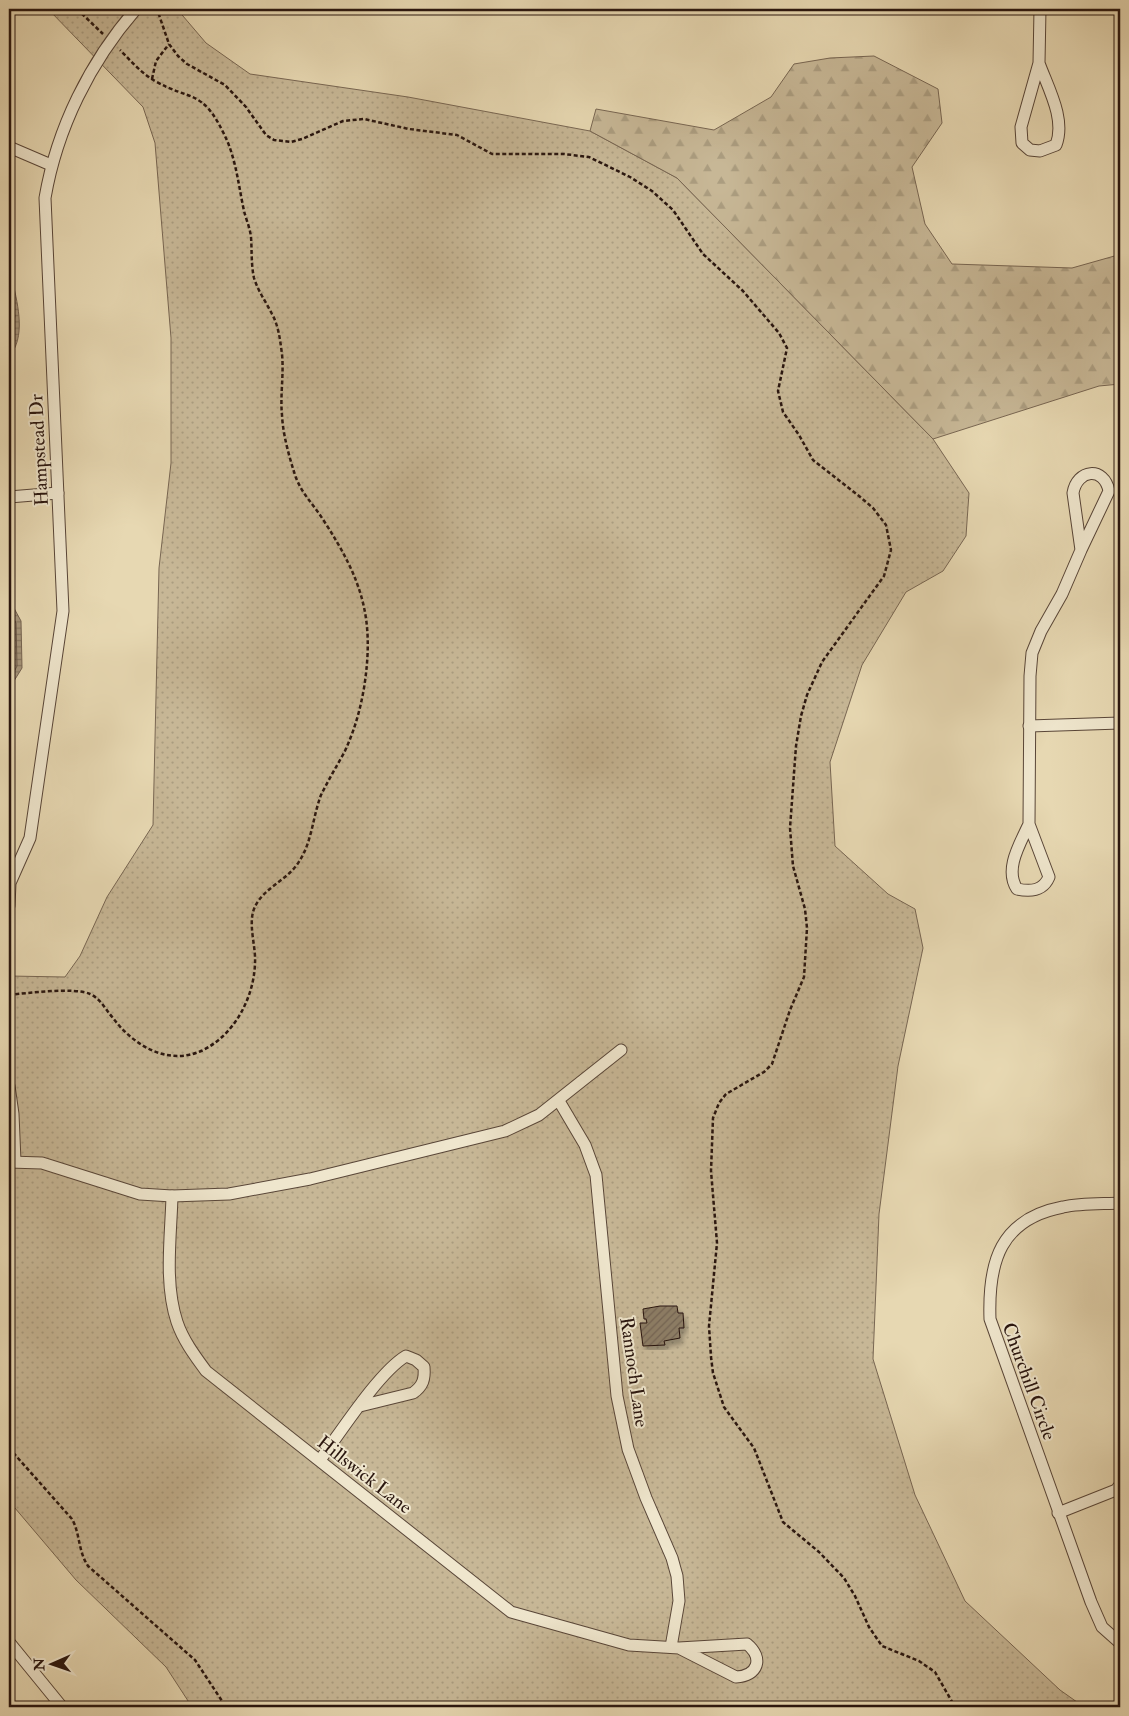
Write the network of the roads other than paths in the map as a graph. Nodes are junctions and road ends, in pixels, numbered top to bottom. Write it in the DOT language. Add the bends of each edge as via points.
graph roads {
  1 [pos="136,9"];
  2 [pos="1040,9"];
  3 [pos="1039,63"];
  4 [pos="9,147"];
  5 [pos="52,165"];
  6 [pos="58,493"];
  7 [pos="9,497"];
  8 [pos="1080,550"];
  9 [pos="1120,723"];
  10 [pos="1029,726"];
  11 [pos="1029,824"];
  12 [pos="10,883"];
  13 [pos="9,906"];
  14 [pos="621,1050"];
  15 [pos="9,1086"];
  16 [pos="559,1101"];
  17 [pos="12,1162"];
  18 [pos="172,1196"];
  19 [pos="1120,1203"];
  20 [pos="360,1406"];
  21 [pos="320,1460"];
  22 [pos="1120,1485"];
  23 [pos="1058,1513"];
  24 [pos="1120,1642"];
  25 [pos="675,1648"];
  26 [pos="11,1650"];
  27 [pos="62,1707"];
  1 -- 5 [label="street, Hampstead Dr" via="110,40 84,85"];
  2 -- 3 [label="street"];
  3 -- 3 [label="street" via="1021,127 1022,143 1030,150 1040,151 1056,145 1061,132"];
  4 -- 5 [label="street"];
  5 -- 6 [label="street, Hampstead Dr" via="45,198 45,234"];
  6 -- 7 [label="street"];
  6 -- 12 [label="street, Hampstead Dr" via="63,611 30,838"];
  8 -- 8 [label="street" via="1109,491 1108,482 1094,474 1078,479 1074,486"];
  8 -- 10 [label="street" via="1032,653"];
  9 -- 10 [label="street"];
  10 -- 11 [label="street"];
  11 -- 11 [label="street" via="1011,870 1017,889 1028,892 1038,889 1049,877"];
  12 -- 13 [label="street, Hampstead Dr"];
  14 -- 16 [label="street"];
  15 -- 17 [label="street" via="13,1114"];
  16 -- 18 [label="street" via="539,1115 505,1131 464,1142 274,1186 228,1194"];
  16 -- 25 [label="street, Rannoch Lane" via="585,1145 596,1175 617,1396 628,1449 672,1558 679,1601"];
  17 -- 18 [label="street" via="42,1163 140,1194"];
  18 -- 21 [label="street, Hillswick Lane" via="170,1273 173,1305 185,1338 206,1371"];
  19 -- 23 [label="street, Churchill Circle" via="1063,1206 1037,1215 1013,1231 998,1251 992,1269 990,1319"];
  20 -- 20 [label="street" via="413,1393 425,1378 424,1368 406,1356 394,1363"];
  20 -- 21 [label="street"];
  21 -- 25 [label="street, Hillswick Lane" via="511,1612 629,1645"];
  22 -- 23 [label="street" via="1116,1490"];
  23 -- 24 [label="street, Churchill Circle" via="1102,1627"];
  25 -- 25 [label="street, Hillswick Lane" via="736,1677 745,1677 756,1666 754,1649 747,1644"];
  26 -- 27 [label="street"];
}
